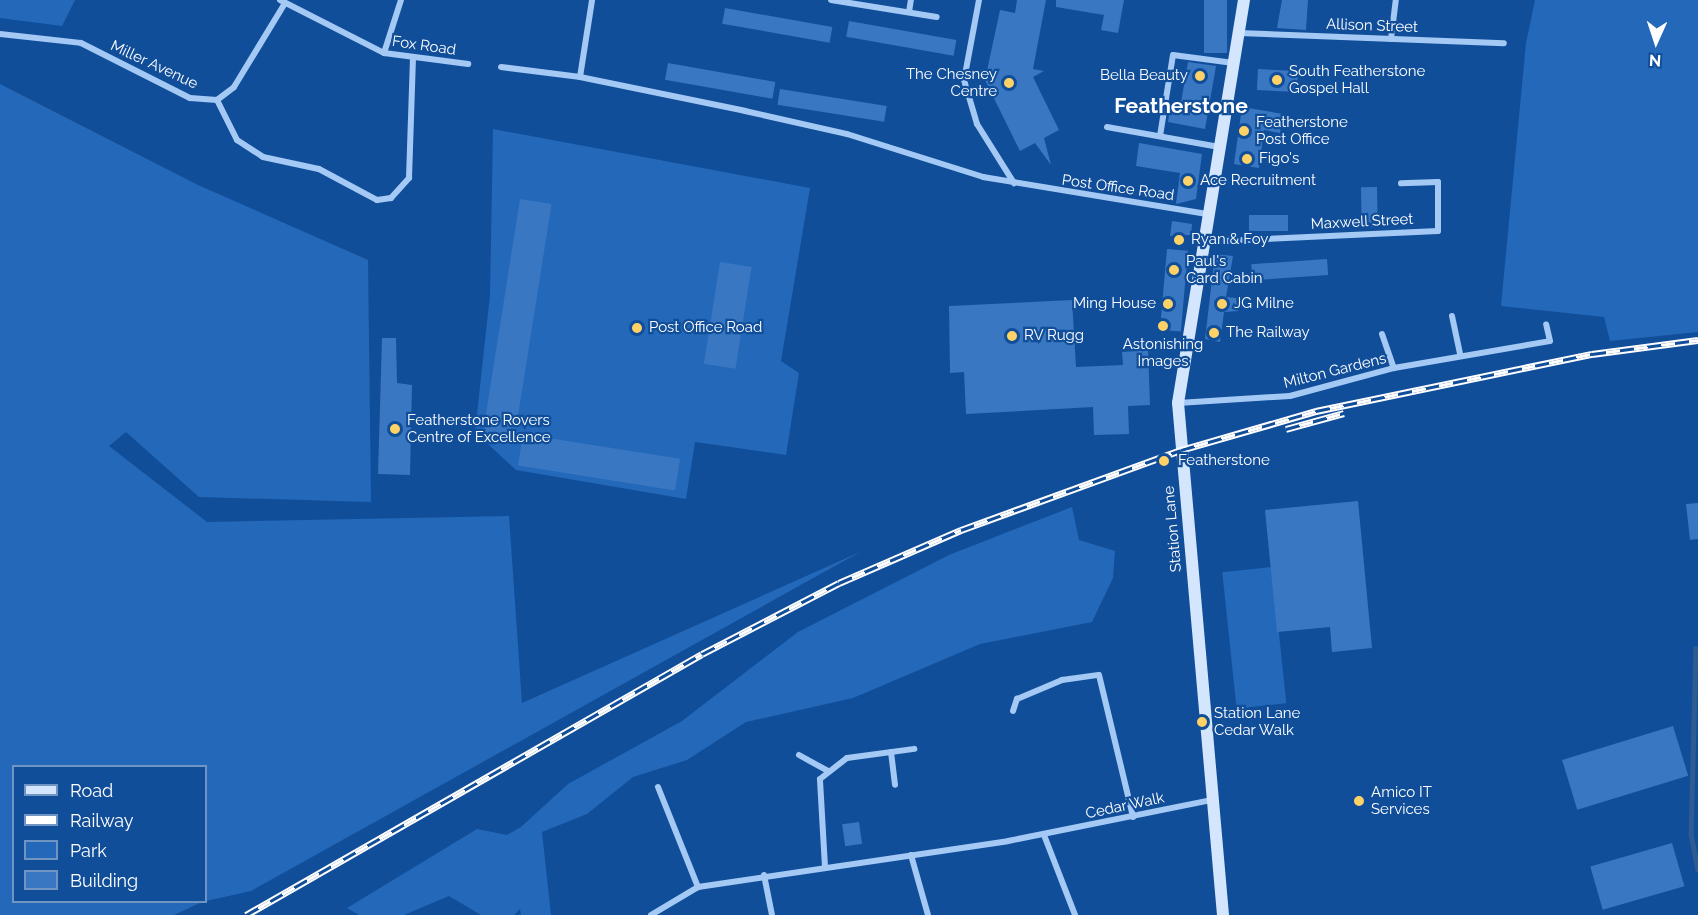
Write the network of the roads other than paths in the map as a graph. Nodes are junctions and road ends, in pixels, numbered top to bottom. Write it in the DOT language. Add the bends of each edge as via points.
graph roads {
  1 [pos="401,0"];
  2 [pos="592,0"];
  3 [pos="831,0"];
  4 [pos="911,0"];
  5 [pos="979,0"];
  6 [pos="1244,0"];
  7 [pos="1396,0"];
  8 [pos="283,2"];
  9 [pos="909,12"];
  10 [pos="937,17"];
  11 [pos="1239,33"];
  12 [pos="0,34"];
  13 [pos="1391,39"];
  14 [pos="1504,43"];
  15 [pos="384,53"];
  16 [pos="413,58"];
  17 [pos="1233,63"];
  18 [pos="468,64"];
  19 [pos="501,67"];
  20 [pos="580,76"];
  21 [pos="217,99"];
  22 [pos="1107,127"];
  23 [pos="1160,136"];
  24 [pos="1219,147"];
  25 [pos="1014,183"];
  26 [pos="1401,183"];
  27 [pos="1207,214"];
  28 [pos="1203,242"];
  29 [pos="1452,316"];
  30 [pos="1546,324"];
  31 [pos="1382,334"];
  32 [pos="1460,355"];
  33 [pos="1394,368"];
  34 [pos="1178,403"];
  35 [pos="1013,711"];
  36 [pos="914,749"];
  37 [pos="891,752"];
  38 [pos="799,755"];
  39 [pos="828,771"];
  40 [pos="895,785"];
  41 [pos="658,787"];
  42 [pos="1211,800"];
  43 [pos="1133,818"];
  44 [pos="1044,835"];
  45 [pos="911,855"];
  46 [pos="825,867"];
  47 [pos="764,875"];
  48 [pos="698,888"];
  49 [pos="651,915"];
  50 [pos="772,915"];
  51 [pos="928,915"];
  52 [pos="1075,915"];
  53 [pos="1223,915"];
  1 -- 15 [label="street"];
  2 -- 20 [label="street"];
  3 -- 9 [label="street"];
  4 -- 9 [label="street"];
  5 -- 25 [label="street" via="964,81 978,124"];
  6 -- 11 [label="main road, Station Lane"];
  7 -- 13 [label="street"];
  8 -- 15 [label="street, Fox Road"];
  8 -- 21 [label="street" via="234,87"];
  9 -- 10 [label="street"];
  11 -- 13 [label="street, Allison Street"];
  11 -- 17 [label="main road, Station Lane"];
  12 -- 21 [label="street, Miller Avenue" via="81,43 190,98"];
  13 -- 14 [label="street, Allison Street"];
  15 -- 16 [label="street, Fox Road"];
  16 -- 18 [label="street, Fox Road"];
  16 -- 21 [label="street" via="409,178 391,198 377,200 319,169 263,157 237,140"];
  17 -- 23 [label="street" via="1173,55"];
  17 -- 24 [label="main road, Station Lane"];
  19 -- 20 [label="street, Post Office Road"];
  20 -- 25 [label="street, Post Office Road" via="847,134"];
  22 -- 23 [label="street"];
  23 -- 24 [label="street"];
  24 -- 27 [label="main road, Station Lane"];
  25 -- 27 [label="street, Post Office Road"];
  26 -- 28 [label="street, Maxwell Street" via="1438,182 1438,231"];
  27 -- 28 [label="main road, Station Lane"];
  28 -- 34 [label="main road, Station Lane"];
  29 -- 32 [label="street"];
  30 -- 32 [label="street, Milton Gardens" via="1550,341"];
  31 -- 33 [label="street"];
  32 -- 33 [label="street, Milton Gardens"];
  33 -- 34 [label="street, Milton Gardens" via="1290,396"];
  34 -- 42 [label="main road, Station Lane"];
  35 -- 43 [label="street" via="1017,699 1062,681 1099,675"];
  36 -- 37 [label="street"];
  37 -- 39 [label="street" via="847,759"];
  37 -- 40 [label="street"];
  38 -- 39 [label="street"];
  39 -- 46 [label="street" via="818,788"];
  41 -- 48 [label="street"];
  42 -- 43 [label="street, Cedar Walk"];
  42 -- 53 [label="main road, Station Lane"];
  43 -- 44 [label="street, Cedar Walk"];
  44 -- 45 [label="street, Cedar Walk"];
  44 -- 52 [label="street"];
  45 -- 46 [label="street, Cedar Walk"];
  45 -- 51 [label="street"];
  46 -- 47 [label="street, Cedar Walk"];
  47 -- 48 [label="street, Cedar Walk"];
  47 -- 50 [label="street"];
  48 -- 49 [label="street, Cedar Walk"];
}
